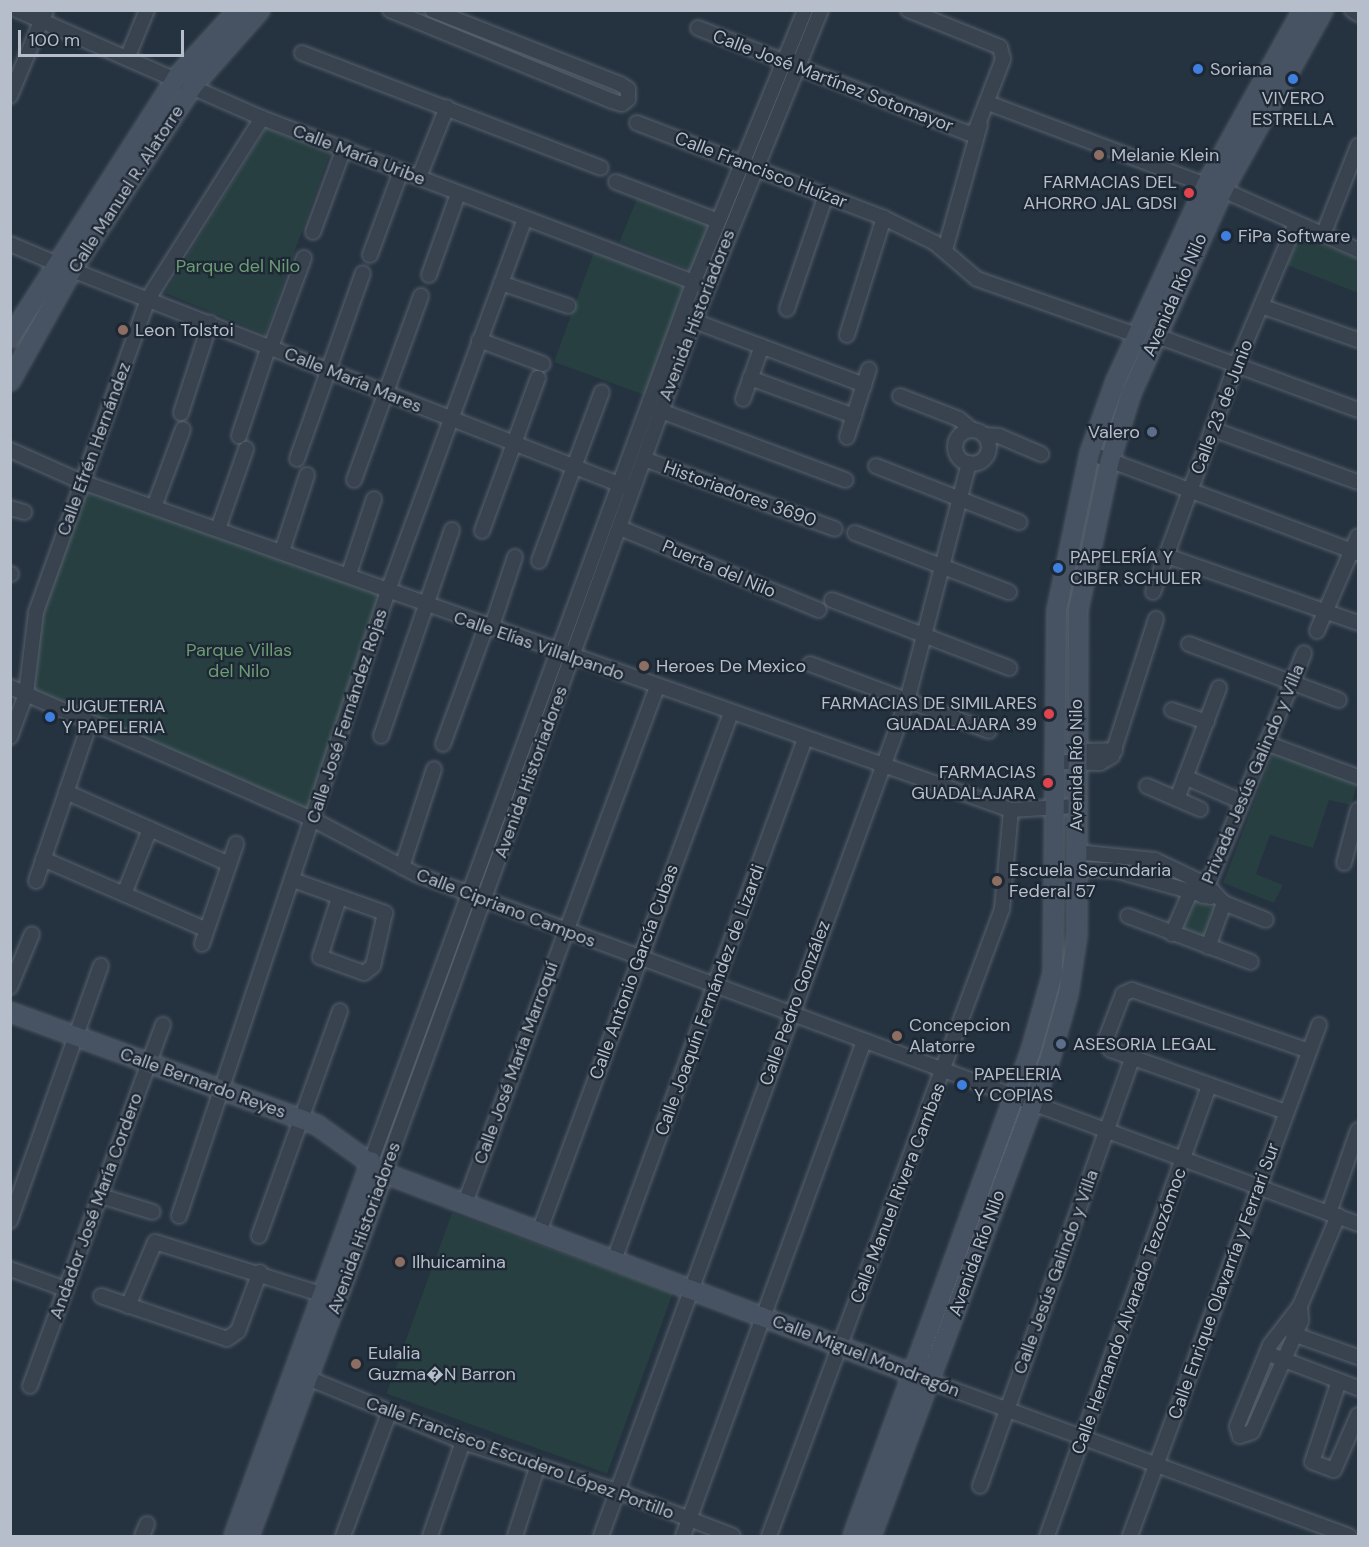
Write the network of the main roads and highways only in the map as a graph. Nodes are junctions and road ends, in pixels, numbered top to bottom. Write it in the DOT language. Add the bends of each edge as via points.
graph roads {
  1 [pos="238,10"];
  2 [pos="260,10"];
  3 [pos="1303,10"];
  4 [pos="1323,10"];
  5 [pos="1214,187"];
  6 [pos="10,339"];
  7 [pos="10,381"];
  8 [pos="10,1012"];
  9 [pos="370,1161"];
  10 [pos="384,1173"];
  11 [pos="329,1297"];
  12 [pos="911,1374"];
  13 [pos="930,1381"];
  14 [pos="234,1536"];
  15 [pos="249,1536"];
  16 [pos="853,1536"];
  17 [pos="871,1536"];
  1 -- 6 [label="main road, Calle Manuel R. Alatorre" via="176,78 55,262"];
  2 -- 7 [label="main road, Calle Manuel R. Alatorre" via="192,87 72,270"];
  3 -- 5 [label="main road, Avenida Río Nilo"];
  4 -- 5 [label="main road, Avenida Río Nilo"];
  5 -- 12 [label="main road, Avenida Río Nilo" via="1136,335 1090,453 1060,587 1053,974 1015,1096"];
  5 -- 13 [label="main road, Avenida Río Nilo" via="1110,460 1078,610 1076,860 1070,984 1033,1103"];
  8 -- 9 [label="main road, Calle Bernardo Reyes" via="303,1119"];
  9 -- 10 [label="main road, Calle Bernardo Reyes"];
  9 -- 11 [label="main road, Avenida Historiadores"];
  10 -- 11 [label="main road, Avenida Historiadores"];
  10 -- 12 [label="main road, Calle Miguel Mondragón"];
  11 -- 14 [label="main road, Avenida Historiadores"];
  11 -- 15 [label="main road, Avenida Historiadores" via="308,1378"];
  12 -- 13 [label="main road, Calle Miguel Mondragón"];
  12 -- 16 [label="main road, Avenida Río Nilo"];
  13 -- 17 [label="main road, Avenida Río Nilo"];
}
